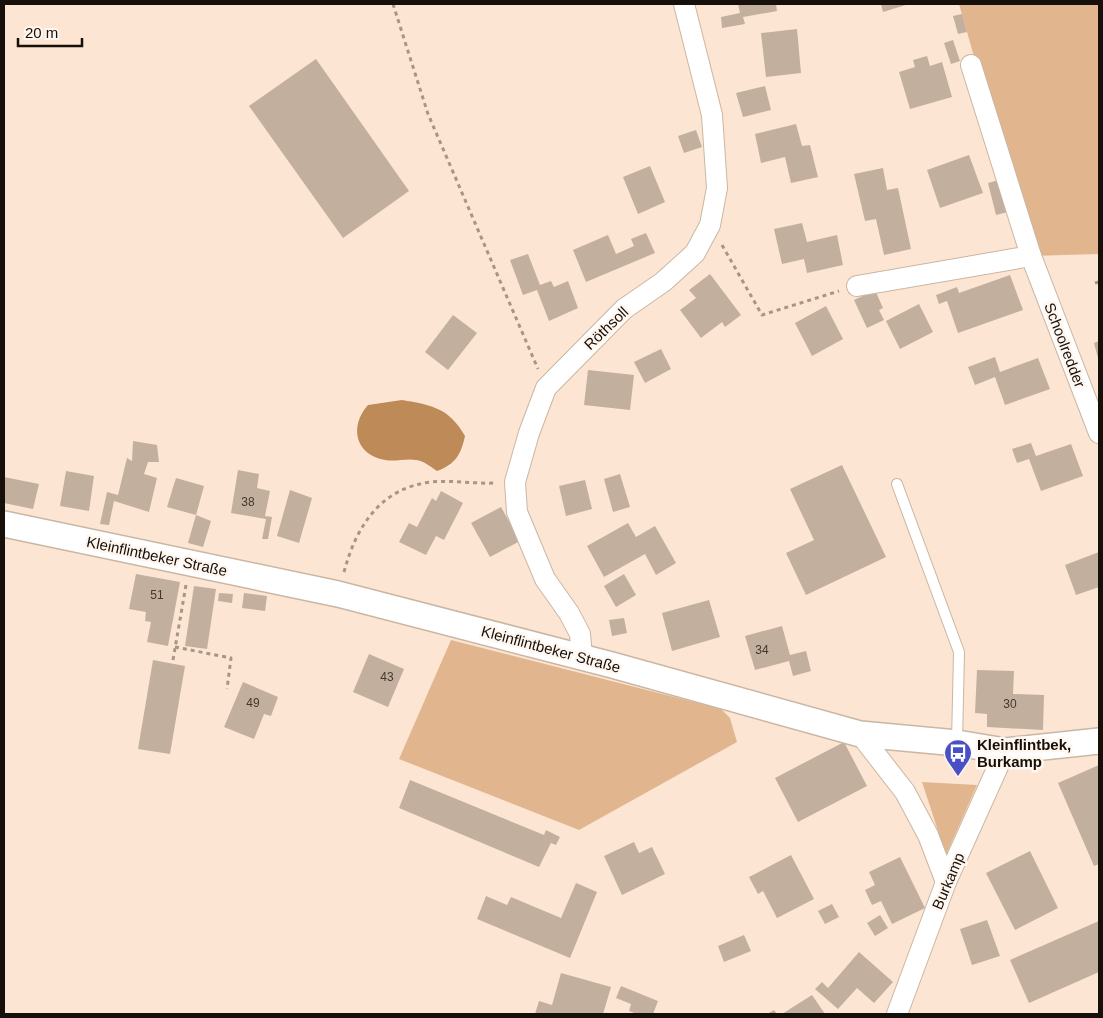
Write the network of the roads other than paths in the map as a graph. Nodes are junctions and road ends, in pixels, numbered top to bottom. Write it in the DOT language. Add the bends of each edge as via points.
graph roads {
  1 [pos="684,4"];
  2 [pos="971,65"];
  3 [pos="1031,256"];
  4 [pos="856,286"];
  5 [pos="1099,433"];
  6 [pos="897,484"];
  7 [pos="4,524"];
  8 [pos="582,657"];
  9 [pos="860,734"];
  10 [pos="1099,741"];
  11 [pos="957,743"];
  12 [pos="1006,751"];
  13 [pos="946,882"];
  14 [pos="897,1014"];
  1 -- 8 [label="street, Röthsoll" via="712,116 717,188 710,225 695,253 663,282 624,309 546,388 515,482 517,512 545,579 580,634"];
  2 -- 3 [label="street, Schoolredder"];
  3 -- 4 [label="street"];
  3 -- 5 [label="street, Schoolredder"];
  6 -- 11 [label="lane" via="959,652"];
  7 -- 8 [label="street, Kleinflintbeker Straße" via="338,594"];
  8 -- 9 [label="street, Kleinflintbeker Straße"];
  9 -- 11 [label="street, Kleinflintbeker Straße"];
  9 -- 13 [label="street" via="905,792 928,835"];
  10 -- 12 [label="street, Kleinflintbeker Straße"];
  11 -- 12 [label="street, Kleinflintbeker Straße"];
  12 -- 13 [label="street, Burkamp"];
  13 -- 14 [label="street, Burkamp"];
}
